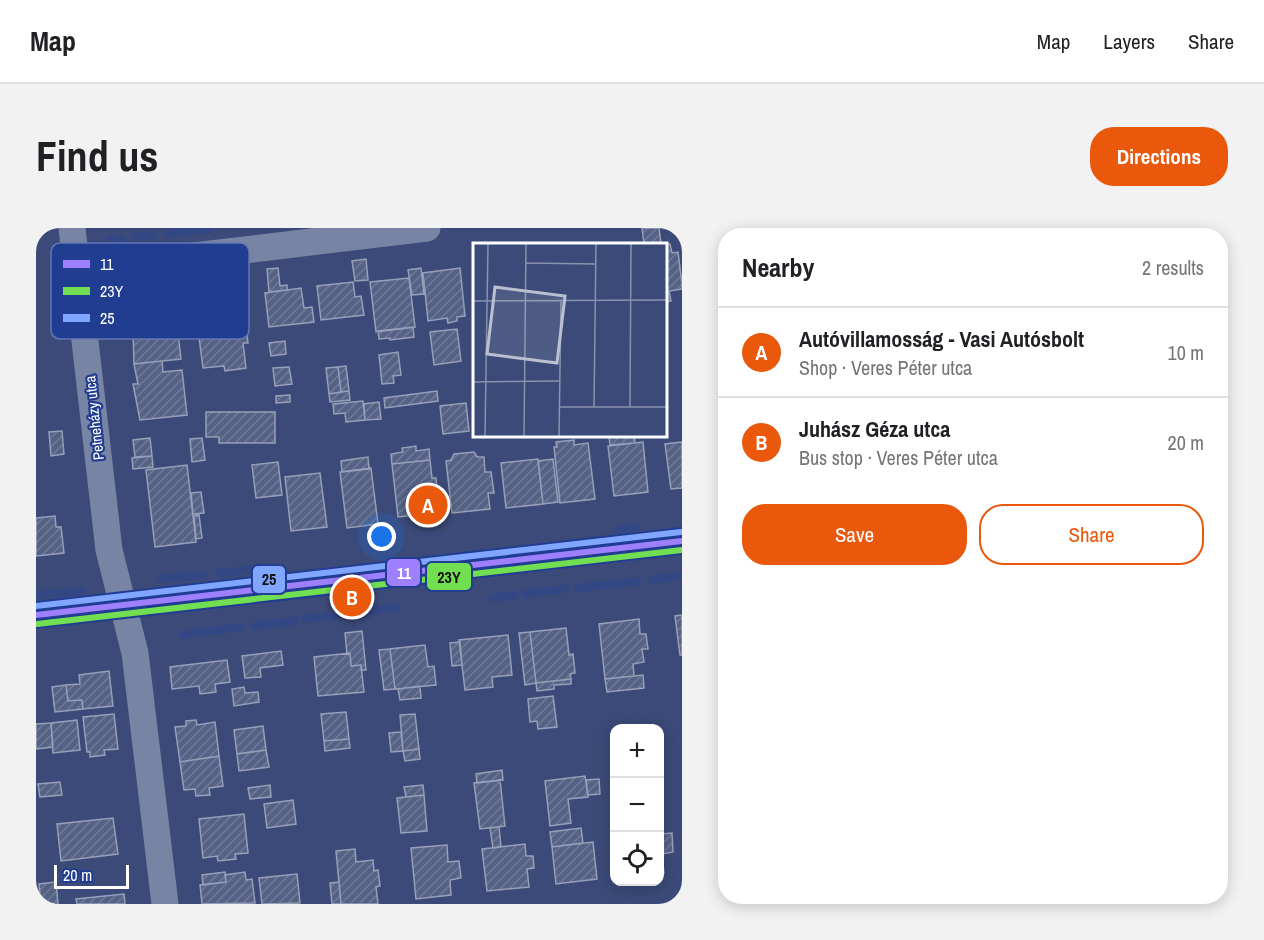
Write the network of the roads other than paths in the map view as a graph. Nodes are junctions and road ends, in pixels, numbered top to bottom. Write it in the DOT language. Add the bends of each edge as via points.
graph roads {
  1 [pos="72,228"];
  2 [pos="427,228"];
  3 [pos="74,243"];
  4 [pos="249,249"];
  5 [pos="84,339"];
  6 [pos="682,541"];
  7 [pos="123,606"];
  8 [pos="36,615"];
  9 [pos="165,904"];
  1 -- 3 [label="street, Petneházy utca"];
  2 -- 4 [label="street"];
  5 -- 7 [label="street, Petneházy utca" via="108,546"];
  6 -- 7 [label="street"];
  7 -- 8 [label="street"];
  7 -- 9 [label="street, Petneházy utca" via="135,653"];
}
